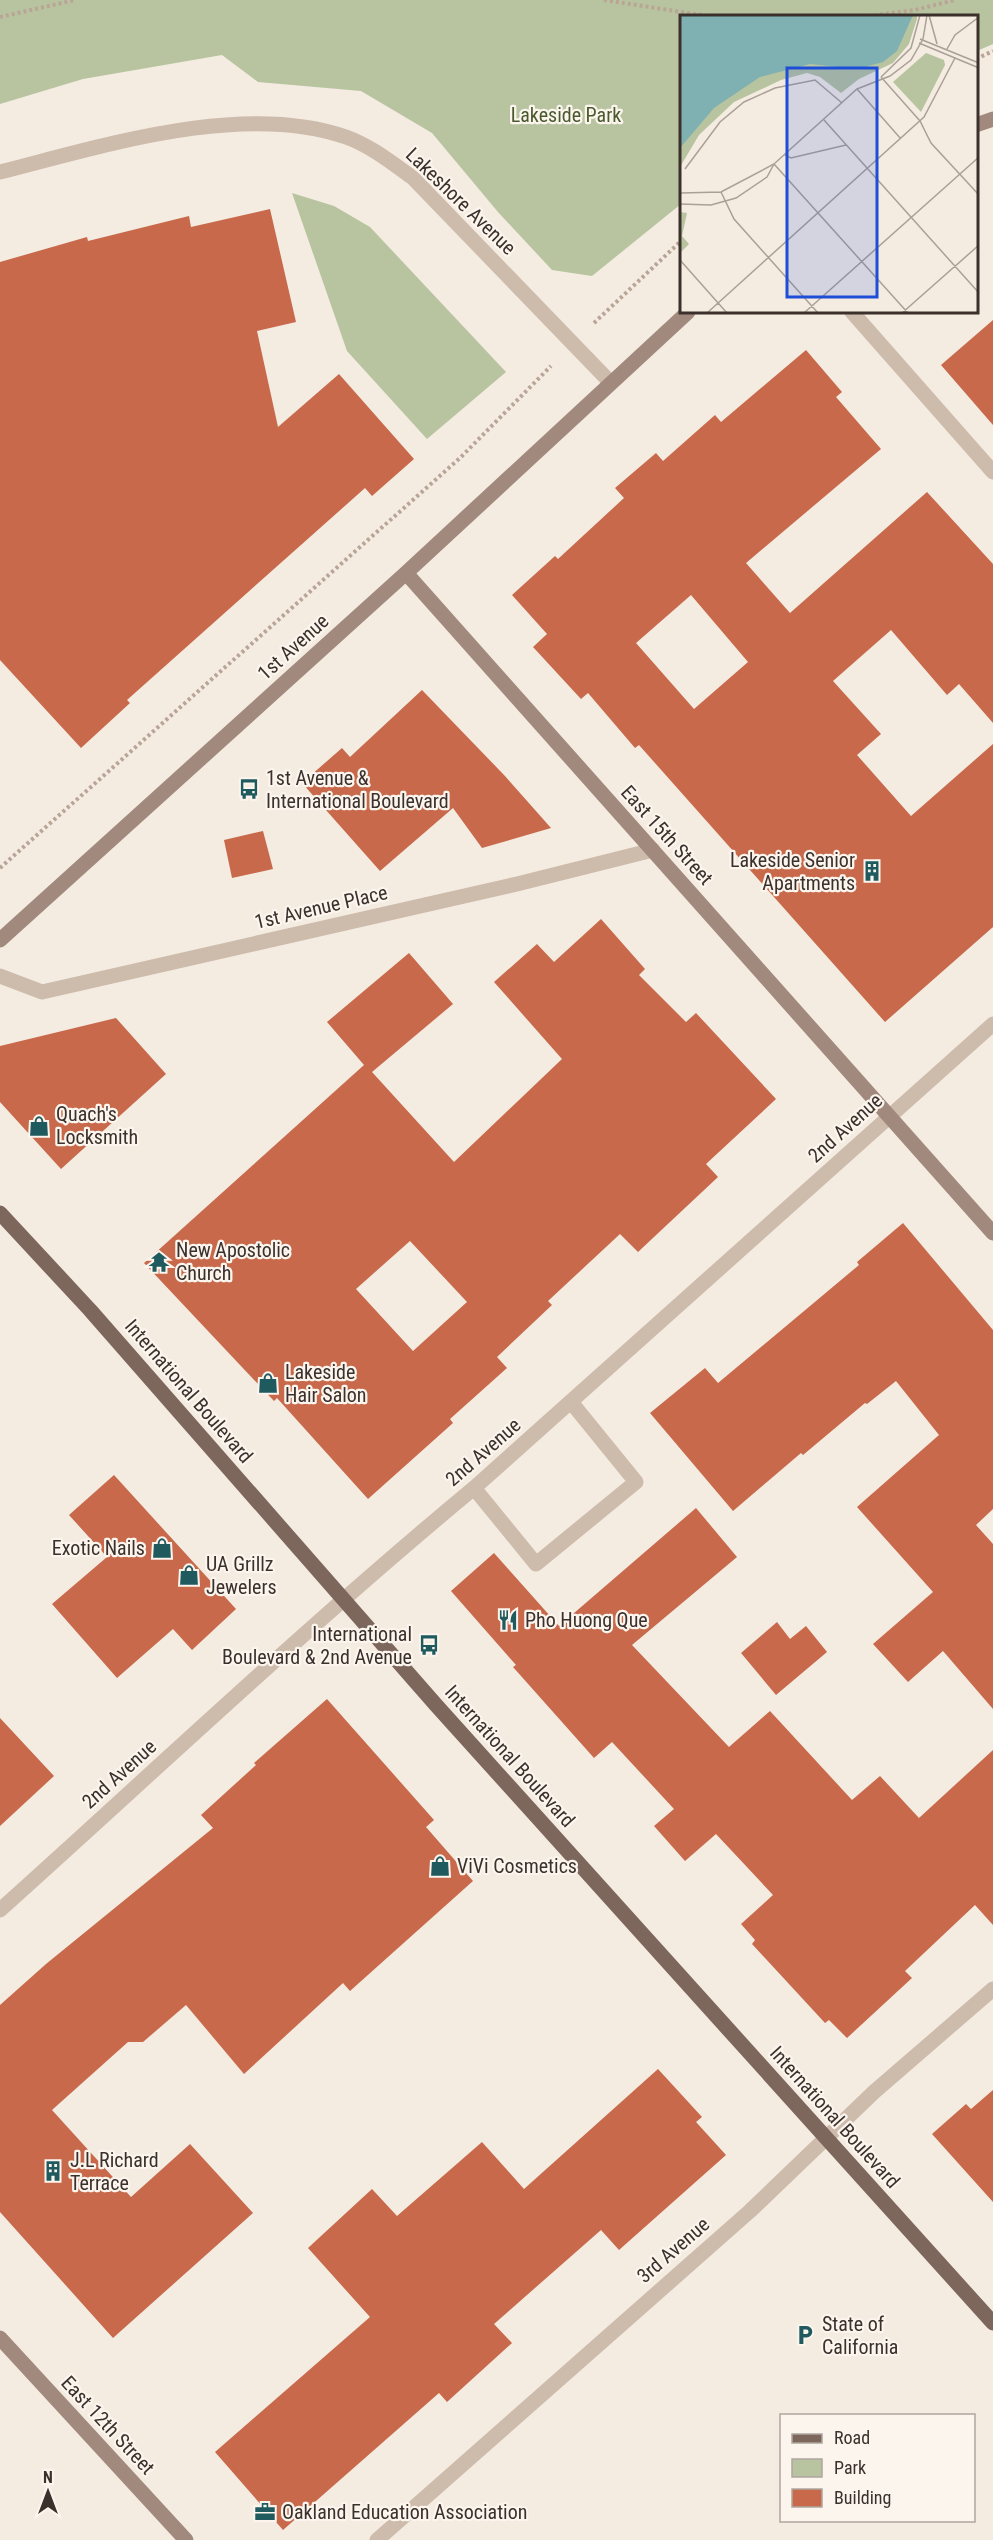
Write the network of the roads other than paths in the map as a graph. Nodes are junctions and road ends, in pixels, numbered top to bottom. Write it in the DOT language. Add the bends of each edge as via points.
graph roads {
  1 [pos="993,119"];
  2 [pos="978,123"];
  3 [pos="0,172"];
  4 [pos="686,314"];
  5 [pos="854,314"];
  6 [pos="610,382"];
  7 [pos="993,472"];
  8 [pos="405,573"];
  9 [pos="653,850"];
  10 [pos="0,940"];
  11 [pos="0,976"];
  12 [pos="993,1024"];
  13 [pos="890,1117"];
  14 [pos="0,1213"];
  15 [pos="993,1233"];
  16 [pos="571,1402"];
  17 [pos="474,1488"];
  18 [pos="344,1599"];
  19 [pos="0,1910"];
  20 [pos="993,1989"];
  21 [pos="825,2139"];
  22 [pos="993,2323"];
  23 [pos="0,2338"];
  24 [pos="186,2540"];
  25 [pos="377,2540"];
  1 -- 2 [label="main road"];
  3 -- 6 [label="street, Lakeshore Avenue" via="207,127 271,123 310,127 348,138 378,153 412,178"];
  4 -- 6 [label="main road"];
  5 -- 7 [label="street"];
  6 -- 8 [label="main road, 1st Avenue"];
  8 -- 9 [label="main road, East 15th Street"];
  8 -- 10 [label="main road, 1st Avenue"];
  9 -- 11 [label="street, 1st Avenue Place" via="42,992"];
  9 -- 13 [label="main road, East 15th Street"];
  12 -- 13 [label="street, 2nd Avenue"];
  13 -- 15 [label="main road, East 15th Street"];
  13 -- 16 [label="street, 2nd Avenue"];
  14 -- 18 [label="main road, International Boulevard"];
  16 -- 17 [label="street, 2nd Avenue"];
  16 -- 17 [label="street" via="636,1482 536,1564"];
  17 -- 18 [label="street, 2nd Avenue"];
  18 -- 19 [label="street, 2nd Avenue"];
  18 -- 21 [label="main road, International Boulevard"];
  20 -- 21 [label="street, 3rd Avenue"];
  21 -- 22 [label="main road, International Boulevard"];
  21 -- 25 [label="street, 3rd Avenue" via="772,2191"];
  23 -- 24 [label="main road, East 12th Street"];
}
